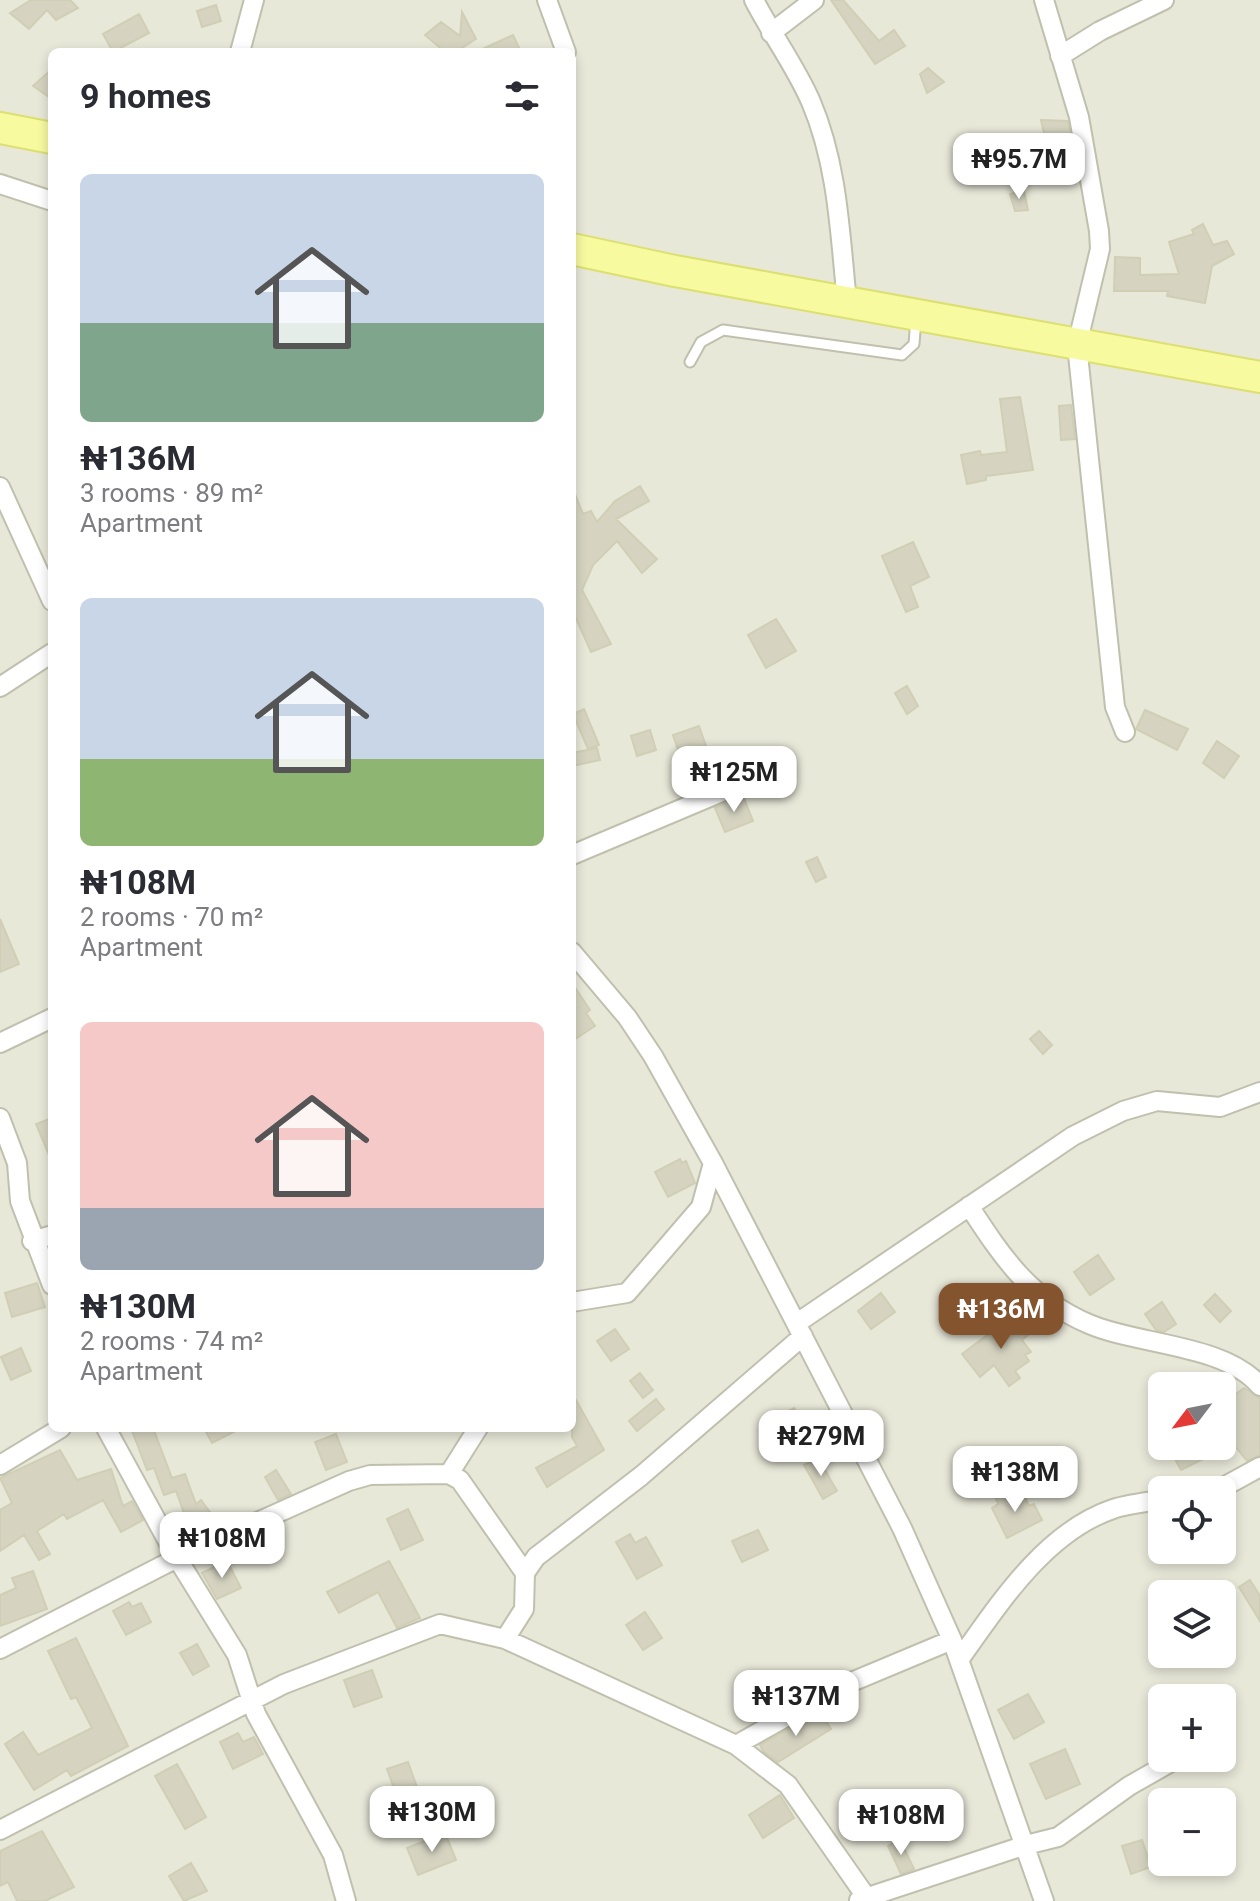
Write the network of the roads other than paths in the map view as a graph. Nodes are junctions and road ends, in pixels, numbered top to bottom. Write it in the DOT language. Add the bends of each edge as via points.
graph roads {
  1 [pos="254,0"];
  2 [pos="547,0"];
  3 [pos="754,0"];
  4 [pos="814,0"];
  5 [pos="1044,0"];
  6 [pos="1164,0"];
  7 [pos="771,33"];
  8 [pos="241,48"];
  9 [pos="565,48"];
  10 [pos="1060,56"];
  11 [pos="0,128"];
  12 [pos="48,137"];
  13 [pos="0,184"];
  14 [pos="48,200"];
  15 [pos="576,250"];
  16 [pos="847,302"];
  17 [pos="916,314"];
  18 [pos="1077,345"];
  19 [pos="690,362"];
  20 [pos="1260,377"];
  21 [pos="0,487"];
  22 [pos="48,592"];
  23 [pos="48,656"];
  24 [pos="0,687"];
  25 [pos="1125,732"];
  26 [pos="724,791"];
  27 [pos="576,853"];
  28 [pos="576,957"];
  29 [pos="48,1020"];
  30 [pos="0,1043"];
  31 [pos="1260,1092"];
  32 [pos="0,1118"];
  33 [pos="713,1163"];
  34 [pos="969,1206"];
  35 [pos="48,1236"];
  36 [pos="32,1241"];
  37 [pos="48,1276"];
  38 [pos="576,1301"];
  39 [pos="800,1330"];
  40 [pos="1260,1386"];
  41 [pos="54,1432"];
  42 [pos="108,1432"];
  43 [pos="475,1432"];
  44 [pos="0,1465"];
  45 [pos="1260,1467"];
  46 [pos="449,1474"];
  47 [pos="1236,1480"];
  48 [pos="1148,1502"];
  49 [pos="177,1558"];
  50 [pos="525,1573"];
  51 [pos="505,1639"];
  52 [pos="952,1640"];
  53 [pos="0,1649"];
  54 [pos="959,1660"];
  55 [pos="253,1700"];
  56 [pos="736,1745"];
  57 [pos="1154,1772"];
  58 [pos="0,1830"];
  59 [pos="1026,1845"];
  60 [pos="865,1900"];
  61 [pos="346,1901"];
  62 [pos="1044,1901"];
  1 -- 8 [label="street"];
  2 -- 9 [label="street"];
  3 -- 7 [label="street"];
  4 -- 7 [label="street"];
  5 -- 10 [label="street"];
  6 -- 10 [label="street"];
  7 -- 16 [label="street" via="810,101 820,131 834,183"];
  10 -- 18 [label="street" via="1079,117 1099,231 1100,249"];
  11 -- 12 [label="main road"];
  13 -- 14 [label="street"];
  15 -- 16 [label="main road"];
  16 -- 17 [label="main road"];
  17 -- 18 [label="main road"];
  17 -- 19 [label="lane" via="914,344 902,355 723,330 701,342"];
  18 -- 20 [label="main road"];
  18 -- 25 [label="street" via="1115,707"];
  21 -- 22 [label="street"];
  23 -- 24 [label="street"];
  26 -- 27 [label="street"];
  28 -- 33 [label="street" via="627,1017"];
  29 -- 30 [label="street"];
  31 -- 34 [label="street" via="1220,1107 1171,1100 1123,1111 1073,1136"];
  32 -- 36 [label="street" via="17,1163 20,1201"];
  33 -- 38 [label="street" via="701,1207 627,1293"];
  33 -- 39 [label="street"];
  34 -- 39 [label="street"];
  34 -- 40 [label="street" via="1009,1266 1063,1311 1091,1325 1216,1359"];
  35 -- 36 [label="street"];
  36 -- 37 [label="street"];
  39 -- 50 [label="street" via="641,1476 536,1557"];
  39 -- 52 [label="street" via="902,1528"];
  41 -- 44 [label="street"];
  42 -- 49 [label="street"];
  43 -- 46 [label="street"];
  45 -- 47 [label="street"];
  46 -- 49 [label="street" via="370,1475 349,1481"];
  46 -- 50 [label="street" via="470,1490"];
  48 -- 54 [label="street" via="1115,1508 1066,1534 1001,1603"];
  49 -- 53 [label="street"];
  49 -- 55 [label="street" via="237,1655"];
  50 -- 51 [label="street" via="524,1609"];
  51 -- 55 [label="street" via="440,1624"];
  51 -- 56 [label="street"];
  52 -- 54 [label="street"];
  52 -- 56 [label="street" via="842,1686"];
  54 -- 59 [label="street"];
  55 -- 58 [label="street"];
  55 -- 61 [label="street" via="270,1742 333,1855"];
  56 -- 60 [label="street" via="788,1785"];
  57 -- 59 [label="street" via="1058,1837"];
  59 -- 60 [label="street"];
  59 -- 62 [label="street"];
}
